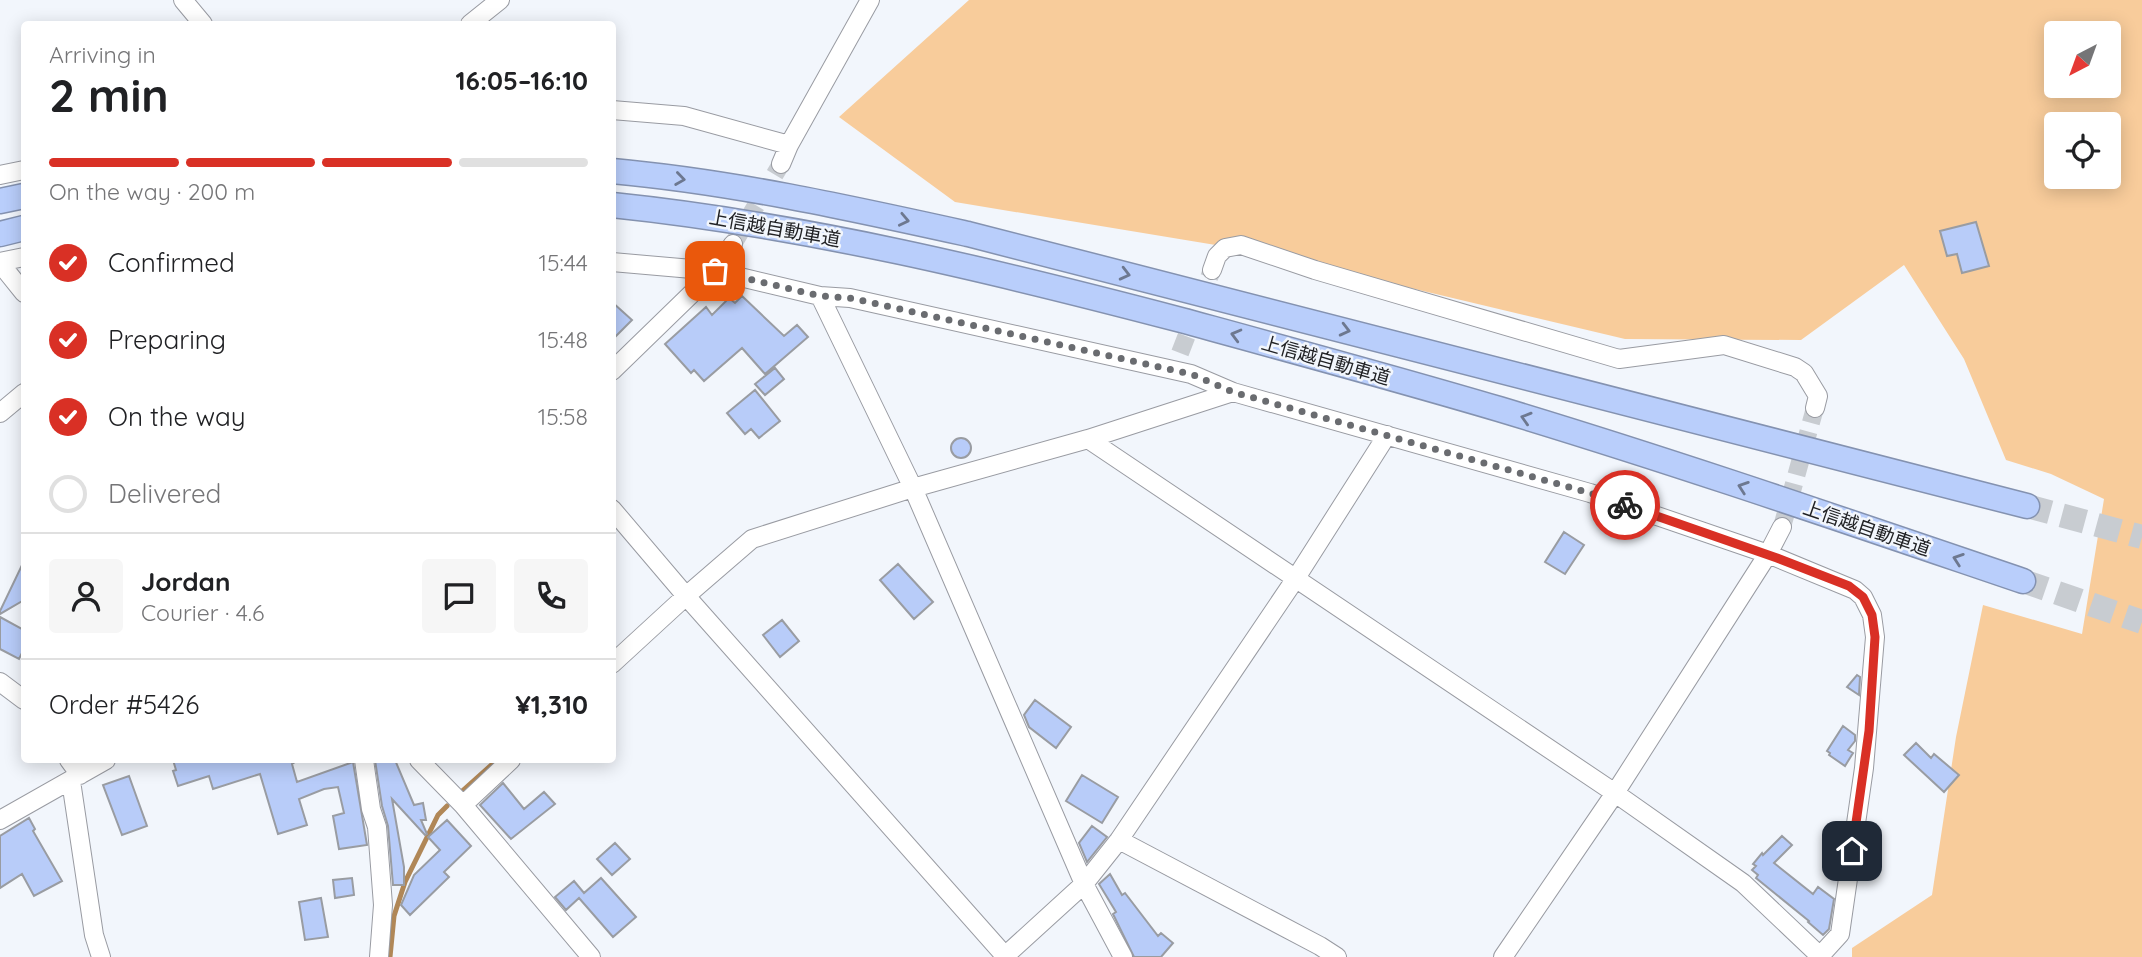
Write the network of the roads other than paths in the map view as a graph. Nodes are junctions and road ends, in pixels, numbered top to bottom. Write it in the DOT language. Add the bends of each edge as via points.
graph roads {
  1 [pos="183,0"];
  2 [pos="500,0"];
  3 [pos="870,0"];
  4 [pos="200,21"];
  5 [pos="474,21"];
  6 [pos="616,110"];
  7 [pos="789,145"];
  8 [pos="781,164"];
  9 [pos="21,171"];
  10 [pos="616,171"];
  11 [pos="0,175"];
  12 [pos="21,197"];
  13 [pos="0,201"];
  14 [pos="616,205"];
  15 [pos="21,229"];
  16 [pos="0,234"];
  17 [pos="733,244"];
  18 [pos="21,258"];
  19 [pos="0,262"];
  20 [pos="616,262"];
  21 [pos="1212,270"];
  22 [pos="715,271"];
  23 [pos="21,289"];
  24 [pos="820,296"];
  25 [pos="616,367"];
  26 [pos="1233,392"];
  27 [pos="21,396"];
  28 [pos="1815,408"];
  29 [pos="0,413"];
  30 [pos="1387,435"];
  31 [pos="1088,439"];
  32 [pos="913,488"];
  33 [pos="2027,506"];
  34 [pos="616,514"];
  35 [pos="1782,527"];
  36 [pos="1768,554"];
  37 [pos="1296,578"];
  38 [pos="2023,581"];
  39 [pos="686,596"];
  40 [pos="616,660"];
  41 [pos="0,682"];
  42 [pos="21,698"];
  43 [pos="70,763"];
  44 [pos="101,763"];
  45 [pos="364,763"];
  46 [pos="422,763"];
  47 [pos="507,763"];
  48 [pos="76,778"];
  49 [pos="1615,793"];
  50 [pos="463,806"];
  51 [pos="0,820"];
  52 [pos="1119,840"];
  53 [pos="1084,884"];
  54 [pos="380,956"];
  55 [pos="1005,956"];
  56 [pos="1820,956"];
  57 [pos="101,957"];
  58 [pos="591,957"];
  59 [pos="1123,957"];
  60 [pos="1337,957"];
  61 [pos="1503,957"];
  1 -- 4 [label="street"];
  2 -- 5 [label="street"];
  3 -- 7 [label="street"];
  6 -- 7 [label="street" via="684,116"];
  7 -- 8 [label="street"];
  9 -- 11 [label="street"];
  10 -- 33 [label="highway, 上信越自動車道, one-way" via="737,186 968,234"];
  12 -- 13 [label="highway"];
  38 -- 14 [label="highway, 上信越自動車道, one-way" via="1500,409 1285,348 961,264 729,219"];
  15 -- 16 [label="highway"];
  17 -- 22 [label="street"];
  18 -- 19 [label="street"];
  19 -- 23 [label="street"];
  20 -- 22 [label="street"];
  21 -- 28 [label="street" via="1225,248 1241,245 1619,359 1724,345 1804,373 1818,396"];
  22 -- 24 [label="street"];
  22 -- 25 [label="street"];
  24 -- 26 [label="street" via="1177,361 1191,374"];
  24 -- 32 [label="street"];
  26 -- 30 [label="street"];
  26 -- 31 [label="street"];
  27 -- 29 [label="street"];
  30 -- 36 [label="street" via="1590,493"];
  30 -- 37 [label="street"];
  31 -- 32 [label="street"];
  31 -- 37 [label="street"];
  32 -- 39 [label="street" via="752,539"];
  32 -- 53 [label="street"];
  34 -- 39 [label="street"];
  35 -- 36 [label="street"];
  36 -- 49 [label="street"];
  36 -- 56 [label="street" via="1855,590 1872,615 1875,637 1869,731 1840,934"];
  37 -- 49 [label="street"];
  37 -- 52 [label="street"];
  39 -- 40 [label="street"];
  39 -- 55 [label="street"];
  41 -- 42 [label="street"];
  43 -- 48 [label="street"];
  44 -- 48 [label="street"];
  45 -- 54 [label="street" via="377,827 383,905"];
  46 -- 50 [label="street"];
  47 -- 50 [label="street"];
  48 -- 51 [label="street"];
  48 -- 57 [label="street" via="94,935"];
  49 -- 56 [label="street" via="1743,883"];
  49 -- 61 [label="street"];
  50 -- 58 [label="street"];
  52 -- 53 [label="street"];
  52 -- 60 [label="street"];
  53 -- 55 [label="street"];
  53 -- 59 [label="street"];
}
